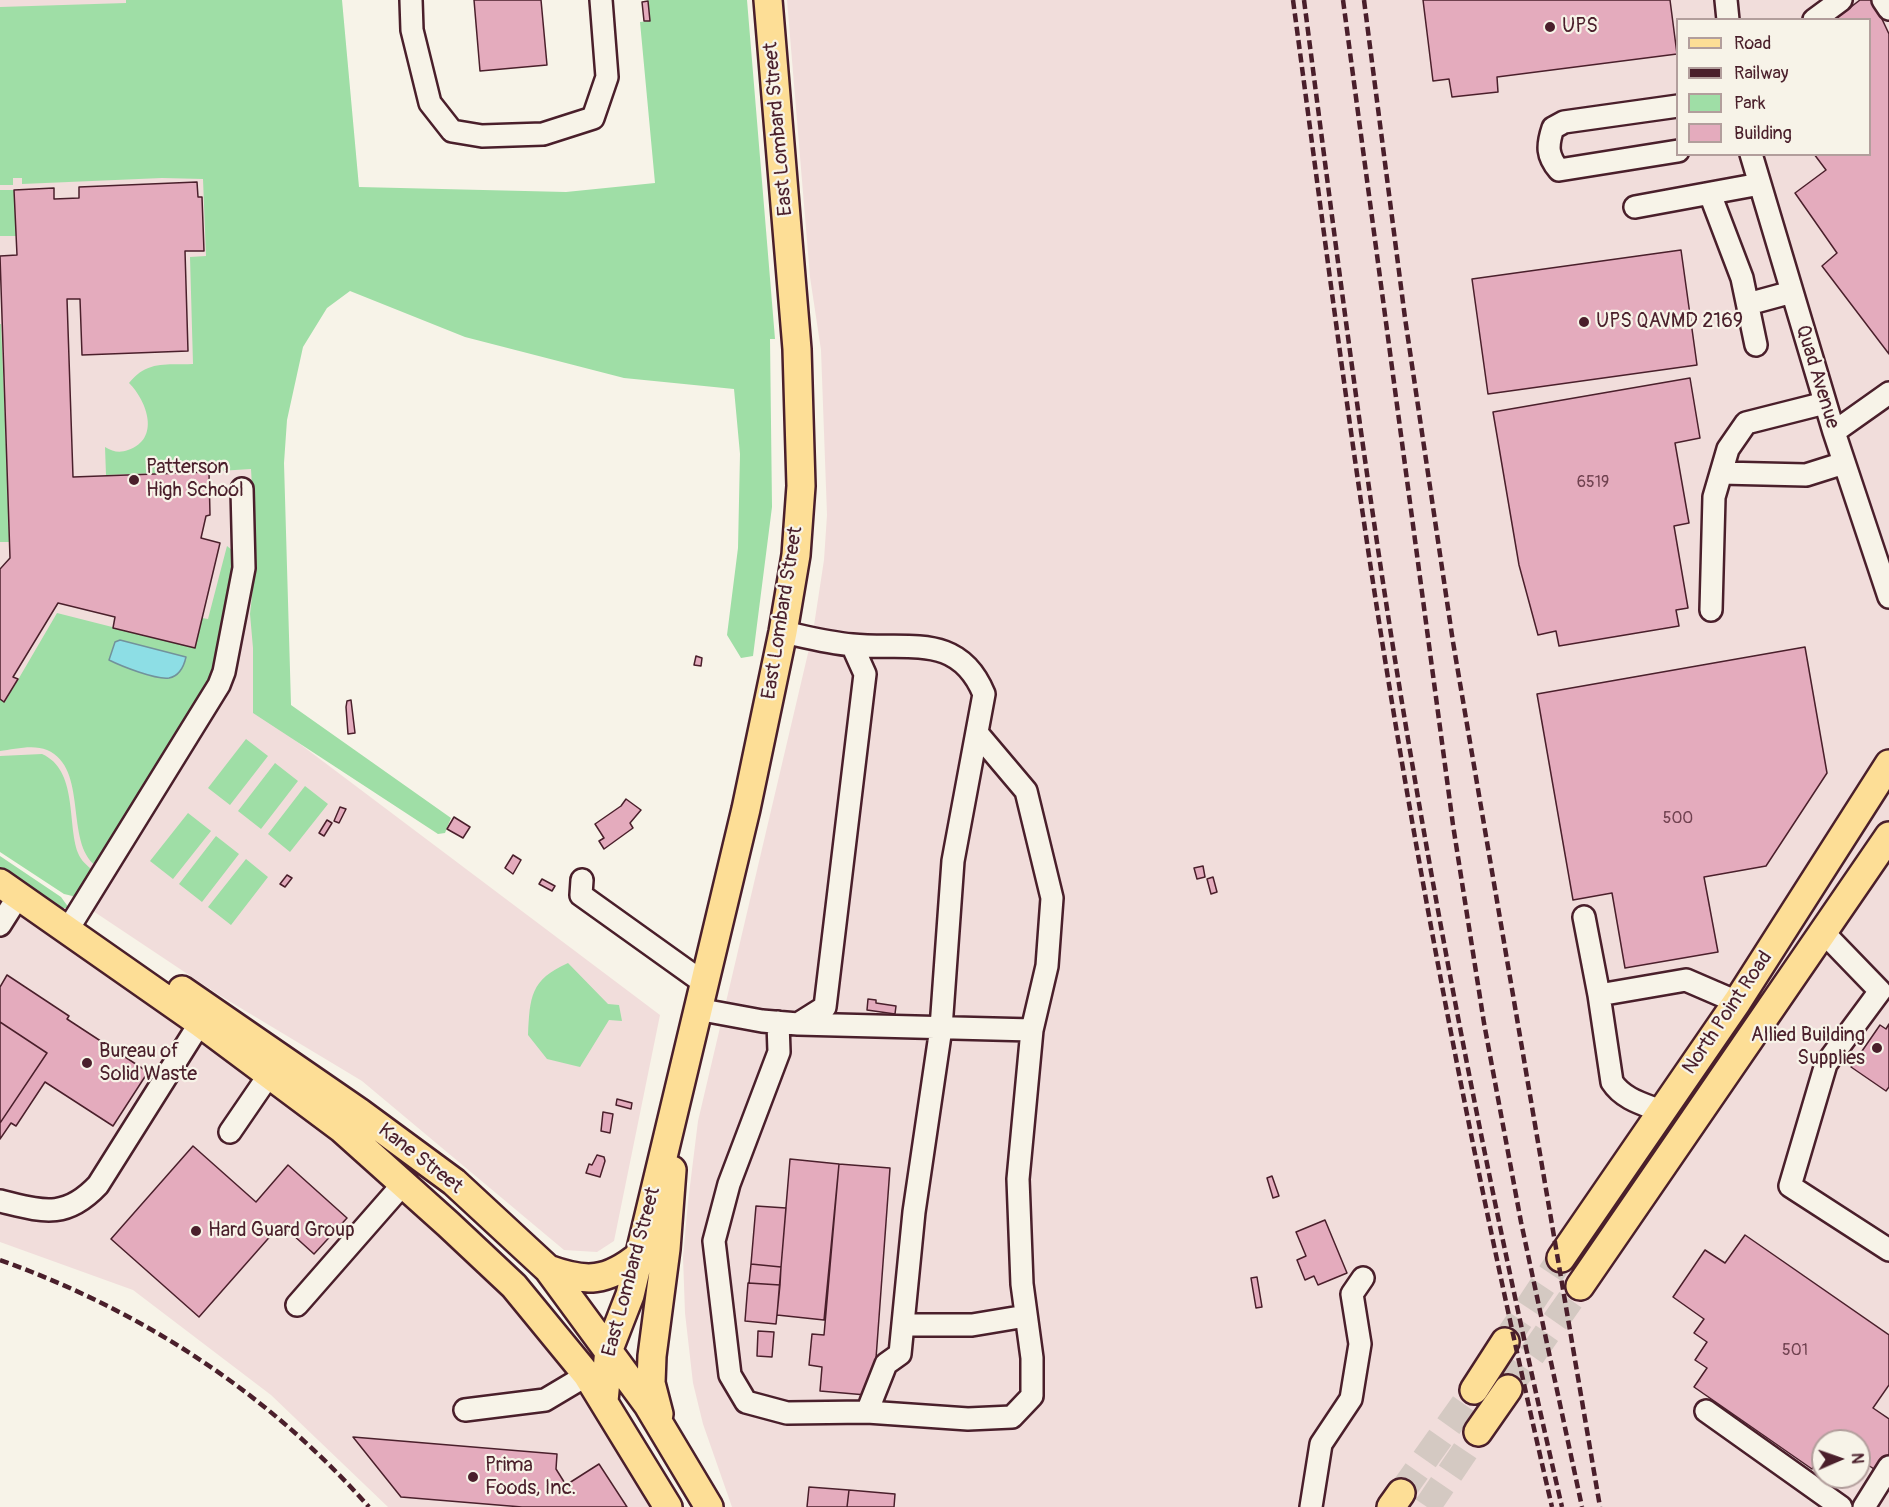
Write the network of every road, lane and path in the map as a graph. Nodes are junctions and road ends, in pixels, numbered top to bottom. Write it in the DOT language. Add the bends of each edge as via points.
graph roads {
  1 [pos="411,0"];
  2 [pos="601,0"];
  3 [pos="768,0"];
  4 [pos="1726,0"];
  5 [pos="1841,0"];
  6 [pos="1883,0"];
  7 [pos="1889,9"];
  8 [pos="1728,18"];
  9 [pos="1817,18"];
  10 [pos="1676,106"];
  11 [pos="1676,151"];
  12 [pos="1752,156"];
  13 [pos="1760,184"];
  14 [pos="1710,194"];
  15 [pos="1635,207"];
  16 [pos="1792,292"];
  17 [pos="1748,304"];
  18 [pos="1756,345"];
  19 [pos="1889,393"];
  20 [pos="1825,403"];
  21 [pos="1834,432"];
  22 [pos="1844,463"];
  23 [pos="1721,473"];
  24 [pos="242,489"];
  25 [pos="1889,597"];
  26 [pos="1711,609"];
  27 [pos="783,632"];
  28 [pos="852,645"];
  29 [pos="977,733"];
  30 [pos="1889,764"];
  31 [pos="1889,836"];
  32 [pos="582,880"];
  33 [pos="20,896"];
  34 [pos="1795,911"];
  35 [pos="1584,917"];
  36 [pos="0,925"];
  37 [pos="70,926"];
  38 [pos="1823,932"];
  39 [pos="704,983"];
  40 [pos="1885,993"];
  41 [pos="1599,995"];
  42 [pos="1737,1002"];
  43 [pos="697,1009"];
  44 [pos="779,1022"];
  45 [pos="200,1023"];
  46 [pos="941,1028"];
  47 [pos="1032,1030"];
  48 [pos="1708,1043"];
  49 [pos="1734,1062"];
  50 [pos="269,1075"];
  51 [pos="673,1109"];
  52 [pos="1661,1111"];
  53 [pos="231,1132"];
  54 [pos="403,1184"];
  55 [pos="0,1201"];
  56 [pos="1889,1250"];
  57 [pos="639,1256"];
  58 [pos="1561,1258"];
  59 [pos="548,1269"];
  60 [pos="1363,1278"];
  61 [pos="1580,1286"];
  62 [pos="658,1297"];
  63 [pos="297,1305"];
  64 [pos="1026,1316"];
  65 [pos="903,1325"];
  66 [pos="1505,1342"];
  67 [pos="609,1349"];
  68 [pos="568,1351"];
  69 [pos="587,1376"];
  70 [pos="1508,1389"];
  71 [pos="1474,1390"];
  72 [pos="604,1401"];
  73 [pos="465,1410"];
  74 [pos="1706,1410"];
  75 [pos="867,1412"];
  76 [pos="1478,1432"];
  77 [pos="666,1439"];
  78 [pos="1889,1467"];
  79 [pos="668,1507"];
  80 [pos="709,1507"];
  81 [pos="1311,1507"];
  82 [pos="1841,1507"];
  83 [pos="1864,1507"];
  1 -- 2 [label="street" via="412,30 430,104 452,131 482,136 543,134 594,118 607,76"];
  3 -- 27 [label="main road, East Lombard Street" via="798,349 801,486 796,555"];
  4 -- 8 [label="street"];
  5 -- 9 [label="street"];
  6 -- 7 [label="street"];
  10 -- 11 [label="street" via="1564,122 1553,128 1548,144 1550,160 1559,170"];
  12 -- 13 [label="street, Quad Avenue"];
  13 -- 14 [label="street"];
  13 -- 16 [label="street, Quad Avenue"];
  14 -- 15 [label="street"];
  14 -- 17 [label="street"];
  16 -- 17 [label="street"];
  16 -- 20 [label="street, Quad Avenue"];
  17 -- 18 [label="street"];
  19 -- 21 [label="street"];
  20 -- 21 [label="street, Quad Avenue"];
  20 -- 23 [label="street" via="1746,423 1728,449"];
  21 -- 22 [label="street, Quad Avenue"];
  22 -- 23 [label="street" via="1806,475"];
  22 -- 25 [label="street, Quad Avenue"];
  23 -- 26 [label="street" via="1714,497"];
  24 -- 37 [label="street" via="244,561 219,685"];
  27 -- 28 [label="street"];
  27 -- 39 [label="main road, East Lombard Street"];
  28 -- 29 [label="street" via="919,646 953,654 976,674 984,694"];
  28 -- 44 [label="street" via="865,674 825,1007"];
  29 -- 46 [label="street" via="953,861"];
  29 -- 47 [label="street" via="1026,791 1052,898 1047,966"];
  30 -- 34 [label="main road, North Point Road"];
  31 -- 38 [label="main road, North Point Road"];
  32 -- 39 [label="street" via="581,895"];
  33 -- 36 [label="street"];
  33 -- 37 [label="main road, Kane Street"];
  33 -- 45 [label="main road, Kane Street"];
  34 -- 38 [label="main road"];
  34 -- 42 [label="main road, North Point Road"];
  35 -- 41 [label="street"];
  37 -- 59 [label="main road, Kane Street" via="200,1000 359,1112 454,1182"];
  38 -- 40 [label="street"];
  38 -- 49 [label="main road, North Point Road"];
  39 -- 43 [label="main road, East Lombard Street"];
  40 -- 56 [label="street" via="1826,1064 1790,1186"];
  41 -- 42 [label="street" via="1686,980"];
  41 -- 52 [label="street" via="1612,1082 1630,1098"];
  42 -- 48 [label="main road, North Point Road"];
  43 -- 44 [label="street"];
  43 -- 51 [label="main road, East Lombard Street"];
  44 -- 46 [label="street"];
  44 -- 75 [label="street" via="779,1052 729,1184 714,1241 730,1375 746,1402 787,1413"];
  45 -- 50 [label="main road, Kane Street"];
  45 -- 55 [label="street" via="86,1198 76,1206 39,1210"];
  46 -- 47 [label="street"];
  46 -- 65 [label="street" via="914,1212"];
  47 -- 64 [label="street" via="1018,1179"];
  48 -- 49 [label="main road"];
  48 -- 52 [label="main road, North Point Road"];
  49 -- 61 [label="main road, North Point Road"];
  50 -- 53 [label="street"];
  50 -- 54 [label="main road, Kane Street" via="342,1129"];
  51 -- 57 [label="main road, East Lombard Street"];
  51 -- 62 [label="main road, East Lombard Street" via="671,1190"];
  52 -- 58 [label="main road, North Point Road"];
  54 -- 63 [label="street"];
  54 -- 68 [label="main road, Kane Street" via="514,1286"];
  57 -- 59 [label="main road" via="619,1272 602,1277 580,1278"];
  57 -- 67 [label="main road, East Lombard Street" via="630,1295"];
  59 -- 67 [label="main road, Kane Street"];
  60 -- 81 [label="street" via="1352,1294 1360,1344 1351,1400 1321,1444"];
  62 -- 67 [label="main road" via="643,1335 631,1344"];
  62 -- 77 [label="main road" via="651,1383"];
  64 -- 65 [label="street" via="972,1325"];
  64 -- 75 [label="street" via="1032,1396 1012,1418"];
  65 -- 75 [label="street" via="900,1354 883,1370"];
  66 -- 71 [label="main road"];
  67 -- 68 [label="main road"];
  67 -- 72 [label="main road, East Lombard Street"];
  67 -- 77 [label="main road, Kane Street"];
  68 -- 69 [label="main road, Kane Street"];
  69 -- 72 [label="main road, Kane Street"];
  69 -- 73 [label="street" via="545,1400"];
  70 -- 76 [label="main road"];
  72 -- 79 [label="main road, Kane Street"];
  74 -- 82 [label="street"];
  77 -- 80 [label="main road, Kane Street"];
  78 -- 83 [label="street"];
}
